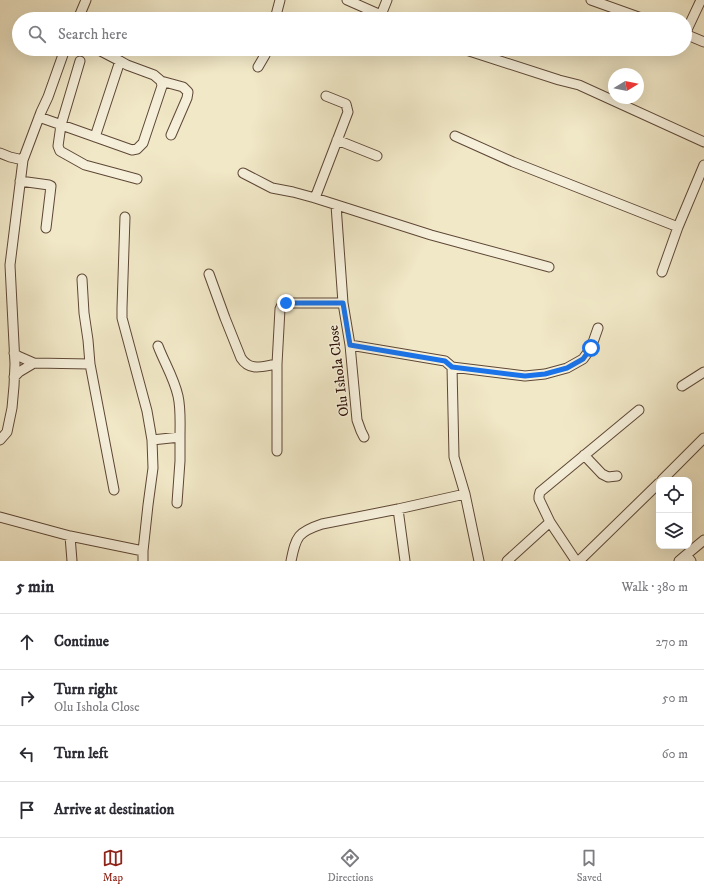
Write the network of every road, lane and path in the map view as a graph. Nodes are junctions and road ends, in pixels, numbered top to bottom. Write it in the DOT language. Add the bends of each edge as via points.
graph roads {
  1 [pos="86,0"];
  2 [pos="280,0"];
  3 [pos="347,0"];
  4 [pos="387,0"];
  5 [pos="701,0"];
  6 [pos="596,1"];
  7 [pos="81,12"];
  8 [pos="277,12"];
  9 [pos="374,12"];
  10 [pos="382,12"];
  11 [pos="625,12"];
  12 [pos="692,19"];
  13 [pos="692,37"];
  14 [pos="704,42"];
  15 [pos="63,56"];
  16 [pos="110,56"];
  17 [pos="264,56"];
  18 [pos="485,56"];
  19 [pos="80,61"];
  20 [pos="120,61"];
  21 [pos="258,67"];
  22 [pos="161,81"];
  23 [pos="326,96"];
  24 [pos="39,117"];
  25 [pos="61,125"];
  26 [pos="172,135"];
  27 [pos="455,136"];
  28 [pos="95,137"];
  29 [pos="337,140"];
  30 [pos="704,142"];
  31 [pos="0,153"];
  32 [pos="377,156"];
  33 [pos="23,160"];
  34 [pos="704,165"];
  35 [pos="243,173"];
  36 [pos="136,179"];
  37 [pos="20,181"];
  38 [pos="315,198"];
  39 [pos="336,205"];
  40 [pos="126,217"];
  41 [pos="678,227"];
  42 [pos="46,228"];
  43 [pos="0,262"];
  44 [pos="10,265"];
  45 [pos="549,267"];
  46 [pos="662,272"];
  47 [pos="209,274"];
  48 [pos="82,279"];
  49 [pos="343,303"];
  50 [pos="598,328"];
  51 [pos="350,345"];
  52 [pos="158,346"];
  53 [pos="14,353"];
  54 [pos="34,363"];
  55 [pos="90,364"];
  56 [pos="277,364"];
  57 [pos="452,367"];
  58 [pos="704,372"];
  59 [pos="14,377"];
  60 [pos="682,386"];
  61 [pos="639,410"];
  62 [pos="180,437"];
  63 [pos="364,438"];
  64 [pos="704,438"];
  65 [pos="0,440"];
  66 [pos="152,440"];
  67 [pos="700,448"];
  68 [pos="277,451"];
  69 [pos="584,455"];
  70 [pos="617,476"];
  71 [pos="666,477"];
  72 [pos="656,486"];
  73 [pos="114,490"];
  74 [pos="464,494"];
  75 [pos="177,503"];
  76 [pos="398,509"];
  77 [pos="0,517"];
  78 [pos="550,522"];
  79 [pos="70,536"];
  80 [pos="704,540"];
  81 [pos="143,551"];
  82 [pos="686,559"];
  83 [pos="72,561"];
  84 [pos="143,561"];
  85 [pos="291,561"];
  86 [pos="405,561"];
  87 [pos="478,561"];
  88 [pos="507,561"];
  89 [pos="576,561"];
  90 [pos="579,561"];
  1 -- 7 [label="street"];
  2 -- 8 [label="street"];
  3 -- 9 [label="street"];
  4 -- 10 [label="street"];
  5 -- 12 [label="street"];
  6 -- 11 [label="street"];
  13 -- 14 [label="street"];
  15 -- 24 [label="street"];
  16 -- 20 [label="street"];
  17 -- 21 [label="street"];
  18 -- 30 [label="street" via="579,85"];
  19 -- 25 [label="street"];
  20 -- 22 [label="street" via="154,75"];
  20 -- 28 [label="street"];
  22 -- 26 [label="street" via="183,87 188,92"];
  22 -- 28 [label="street" via="162,86 143,143 137,149 132,150"];
  23 -- 29 [label="street" via="346,104 348,109"];
  24 -- 25 [label="street"];
  24 -- 33 [label="street"];
  25 -- 28 [label="street"];
  25 -- 36 [label="street" via="58,146 60,151 85,165"];
  27 -- 41 [label="street" via="513,162"];
  29 -- 32 [label="street"];
  29 -- 38 [label="street"];
  31 -- 33 [label="street"];
  33 -- 37 [label="street"];
  34 -- 41 [label="street"];
  35 -- 38 [label="street" via="272,188"];
  37 -- 42 [label="street" via="50,186"];
  37 -- 44 [label="street"];
  38 -- 39 [label="street"];
  39 -- 45 [label="street" via="431,235"];
  39 -- 49 [label="street, Olu Ishola Close"];
  40 -- 66 [label="street" via="122,318"];
  41 -- 46 [label="street"];
  43 -- 44 [label="street"];
  44 -- 53 [label="street"];
  47 -- 56 [label="street" via="244,363 254,367"];
  48 -- 55 [label="street"];
  49 -- 51 [label="street, Olu Ishola Close"];
  49 -- 56 [label="street" via="282,305"];
  50 -- 57 [label="street" via="591,348 583,359 567,368 545,374 525,376"];
  51 -- 57 [label="street" via="445,361"];
  51 -- 63 [label="street, Olu Ishola Close" via="357,420"];
  52 -- 62 [label="street" via="178,396"];
  53 -- 54 [label="street"];
  53 -- 59 [label="street"];
  54 -- 55 [label="street"];
  54 -- 59 [label="street"];
  55 -- 73 [label="street"];
  56 -- 68 [label="street"];
  57 -- 74 [label="street" via="454,457"];
  58 -- 60 [label="street"];
  59 -- 65 [label="street" via="7,432"];
  61 -- 69 [label="street"];
  62 -- 66 [label="street"];
  62 -- 75 [label="street"];
  64 -- 67 [label="street"];
  66 -- 81 [label="street" via="153,468"];
  67 -- 71 [label="street"];
  69 -- 70 [label="street" via="602,474 608,477"];
  69 -- 78 [label="street" via="540,492 539,498"];
  72 -- 90 [label="street"];
  74 -- 76 [label="street"];
  74 -- 87 [label="street"];
  76 -- 85 [label="street" via="322,524 306,530 297,541"];
  76 -- 86 [label="street"];
  77 -- 79 [label="street"];
  78 -- 88 [label="street"];
  78 -- 89 [label="street"];
  79 -- 81 [label="street"];
  79 -- 83 [label="street"];
  80 -- 82 [label="street"];
  81 -- 84 [label="street"];
}
